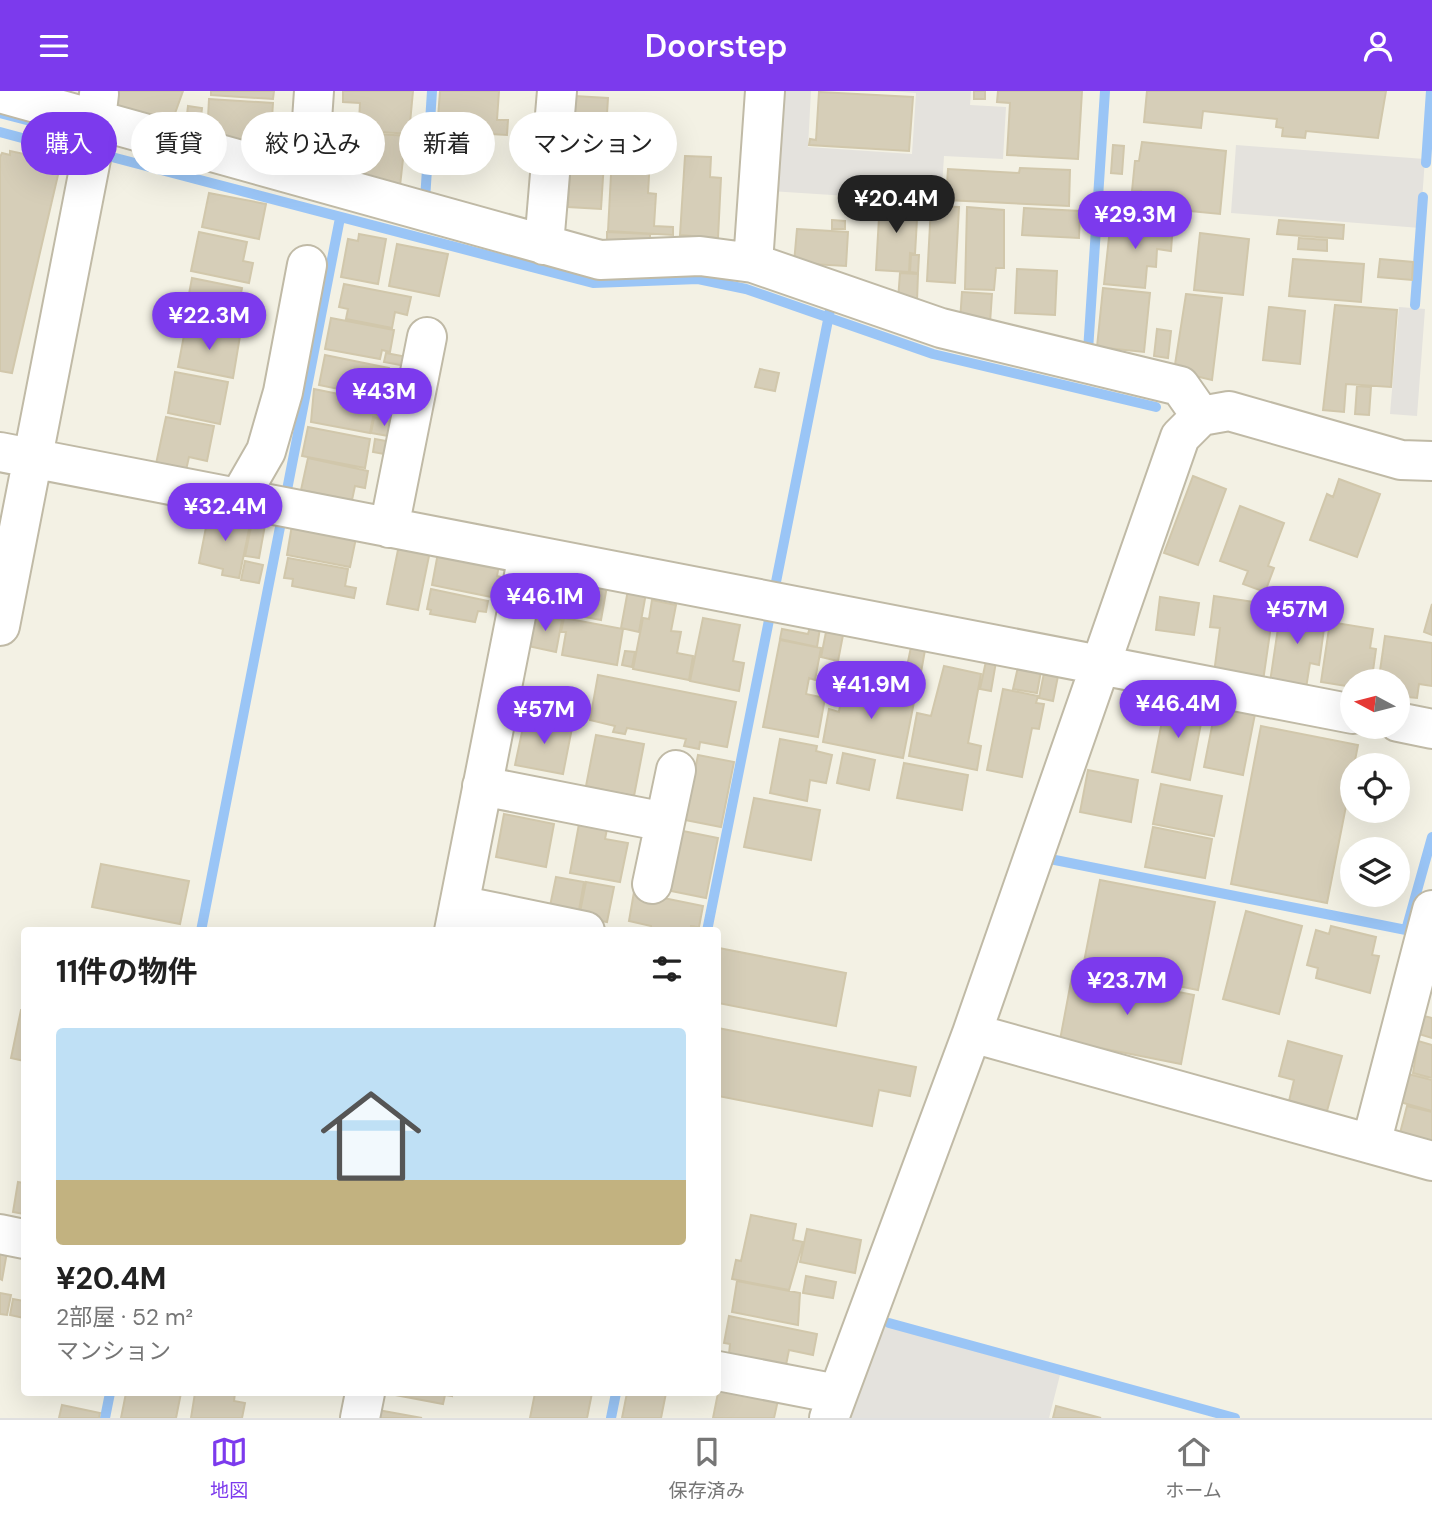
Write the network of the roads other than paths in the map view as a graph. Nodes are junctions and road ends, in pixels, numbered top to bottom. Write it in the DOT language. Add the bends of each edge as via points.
graph roads {
  1 [pos="314,91"];
  2 [pos="557,91"];
  3 [pos="765,91"];
  4 [pos="0,93"];
  5 [pos="59,112"];
  6 [pos="117,129"];
  7 [pos="84,175"];
  8 [pos="308,178"];
  9 [pos="544,245"];
  10 [pos="753,263"];
  11 [pos="307,265"];
  12 [pos="427,337"];
  13 [pos="1201,416"];
  14 [pos="16,455"];
  15 [pos="1432,461"];
  16 [pos="239,498"];
  17 [pos="389,528"];
  18 [pos="528,555"];
  19 [pos="0,626"];
  20 [pos="1098,665"];
  21 [pos="1340,712"];
  22 [pos="1410,724"];
  23 [pos="1432,729"];
  24 [pos="676,770"];
  25 [pos="482,786"];
  26 [pos="665,822"];
  27 [pos="652,884"];
  28 [pos="1432,910"];
  29 [pos="457,918"];
  30 [pos="546,927"];
  31 [pos="972,1033"];
  32 [pos="1371,1144"];
  33 [pos="1432,1161"];
  34 [pos="0,1234"];
  35 [pos="21,1238"];
  36 [pos="721,1372"];
  37 [pos="364,1396"];
  38 [pos="833,1406"];
  39 [pos="360,1418"];
  1 -- 8 [label="street"];
  2 -- 9 [label="street"];
  3 -- 10 [label="street"];
  4 -- 5 [label="street"];
  6 -- 8 [label="street"];
  7 -- 14 [label="street"];
  8 -- 9 [label="street"];
  9 -- 10 [label="street" via="600,260 700,257"];
  10 -- 13 [label="street" via="940,328 1181,386"];
  11 -- 16 [label="street" via="283,392 265,451"];
  12 -- 17 [label="street"];
  13 -- 15 [label="street" via="1229,411 1401,460"];
  13 -- 20 [label="street" via="1180,437"];
  14 -- 16 [label="street"];
  14 -- 19 [label="street"];
  16 -- 17 [label="street"];
  17 -- 18 [label="street"];
  18 -- 20 [label="street"];
  18 -- 25 [label="street"];
  20 -- 21 [label="street"];
  20 -- 31 [label="street"];
  22 -- 23 [label="street"];
  24 -- 26 [label="street"];
  25 -- 26 [label="street"];
  25 -- 29 [label="street"];
  26 -- 27 [label="street"];
  28 -- 32 [label="street"];
  29 -- 30 [label="street"];
  31 -- 32 [label="street"];
  31 -- 38 [label="street"];
  32 -- 33 [label="street"];
  34 -- 35 [label="street"];
  36 -- 38 [label="street"];
  37 -- 39 [label="street"];
}
